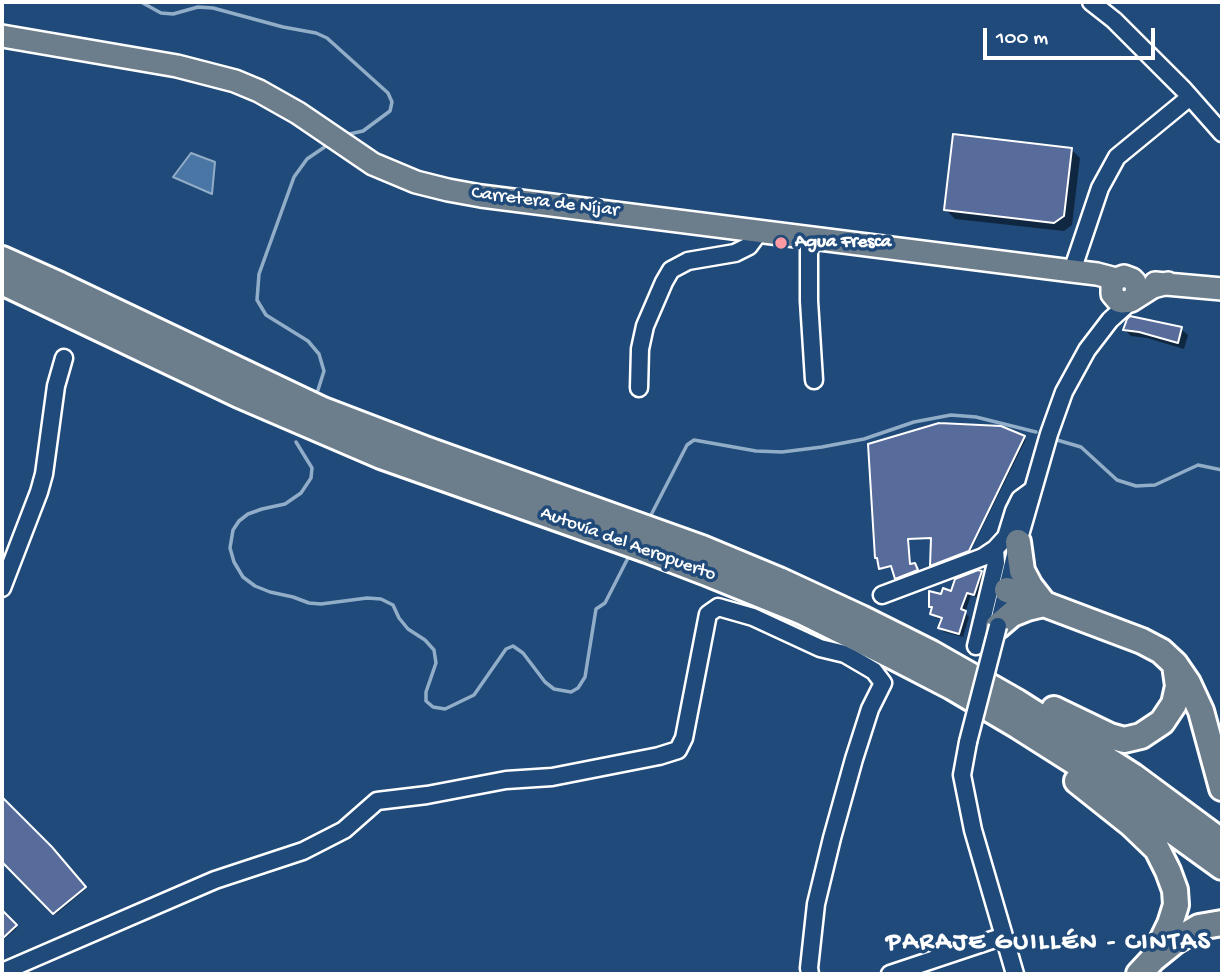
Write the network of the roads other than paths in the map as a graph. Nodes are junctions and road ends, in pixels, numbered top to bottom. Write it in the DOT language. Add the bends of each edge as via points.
graph roads {
  1 [pos="1091,2"];
  2 [pos="2,36"];
  3 [pos="1190,97"];
  4 [pos="1222,133"];
  5 [pos="760,231"];
  6 [pos="809,237"];
  7 [pos="2,260"];
  8 [pos="1072,271"];
  9 [pos="2,282"];
  10 [pos="1222,289"];
  11 [pos="1126,291"];
  12 [pos="64,358"];
  13 [pos="814,380"];
  14 [pos="639,388"];
  15 [pos="1033,489"];
  16 [pos="1006,546"];
  17 [pos="2,588"];
  18 [pos="1007,590"];
  19 [pos="882,594"];
  20 [pos="1044,604"];
  21 [pos="998,626"];
  22 [pos="976,646"];
  23 [pos="931,653"];
  24 [pos="1175,664"];
  25 [pos="952,687"];
  26 [pos="1222,788"];
  27 [pos="1222,842"];
  28 [pos="1222,867"];
  29 [pos="1222,923"];
  30 [pos="1004,936"];
  31 [pos="1146,966"];
  32 [pos="2,972"];
  33 [pos="810,974"];
  34 [pos="890,974"];
  35 [pos="1015,974"];
  1 -- 3 [label="street"];
  2 -- 5 [label="main road, Carretera de Níjar" via="177,66 235,81 298,113 373,164 416,182 481,196"];
  3 -- 4 [label="street"];
  3 -- 8 [label="street" via="1117,157 1100,188"];
  5 -- 6 [label="main road, Carretera de Níjar"];
  5 -- 14 [label="street" via="749,246 735,253 688,261 671,270 645,326"];
  6 -- 8 [label="main road, Carretera de Níjar"];
  6 -- 13 [label="street"];
  7 -- 23 [label="highway, Autovía del Aeropuerto" via="323,410 702,548"];
  8 -- 11 [label="main road, Carretera de Níjar" via="1097,274"];
  9 -- 25 [label="highway, Autovía del Aeropuerto" via="316,429 707,573 803,612"];
  10 -- 11 [label="main road, Carretera de Níjar" via="1168,283"];
  11 -- 15 [label="street" via="1065,392"];
  12 -- 17 [label="street" via="44,474"];
  15 -- 16 [label="street"];
  15 -- 16 [label="street" via="1014,511"];
  16 -- 18 [label="street"];
  16 -- 19 [label="street"];
  16 -- 20 [label="highway"];
  16 -- 22 [label="street" via="996,563"];
  18 -- 20 [label="highway"];
  18 -- 21 [label="street"];
  20 -- 21 [label="highway" via="1012,614"];
  20 -- 24 [label="highway" via="1142,640"];
  21 -- 30 [label="street, bridge" via="962,775"];
  23 -- 24 [label="highway" via="1124,740 1141,736 1162,722 1174,704 1178,686"];
  23 -- 27 [label="highway, Autovía del Aeropuerto" via="1133,776"];
  24 -- 26 [label="highway" via="1200,711"];
  25 -- 28 [label="highway, Autovía del Aeropuerto" via="1089,771"];
  25 -- 31 [label="highway" via="1095,795 1157,849 1175,890 1176,905"];
  29 -- 31 [label="highway" via="1199,927"];
  30 -- 34 [label="street"];
  30 -- 35 [label="street"];
  32 -- 33 [label="street" via="215,880 303,851 344,830 377,801 506,780 552,778 678,750 708,614 718,607 845,654 874,671 883,683 853,759 832,838 816,904"];
}
